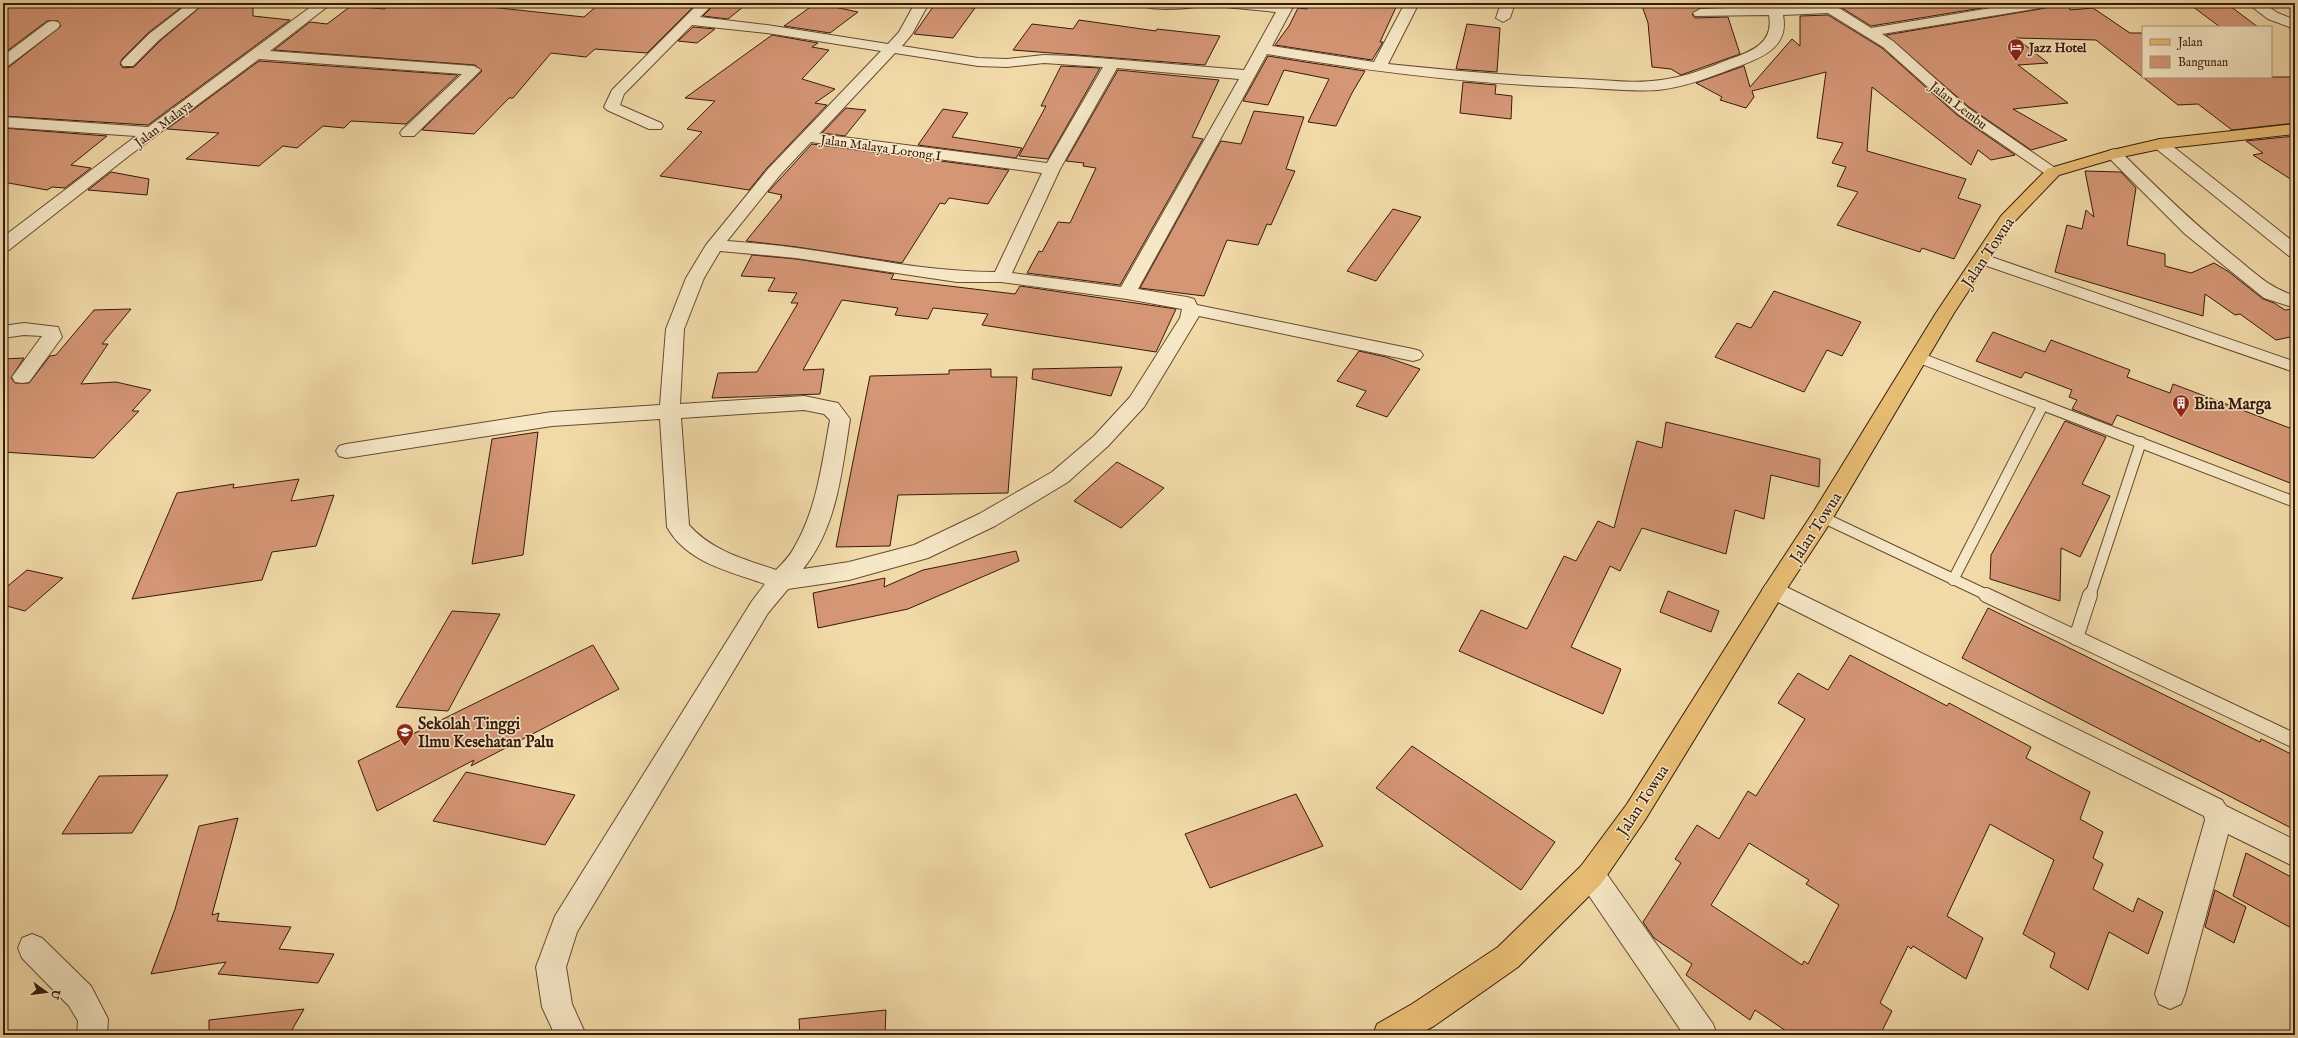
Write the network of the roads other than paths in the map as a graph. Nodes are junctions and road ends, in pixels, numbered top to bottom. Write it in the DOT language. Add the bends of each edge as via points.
graph roads {
  1 [pos="197,3"];
  2 [pos="325,3"];
  3 [pos="708,3"];
  4 [pos="922,3"];
  5 [pos="1145,3"];
  6 [pos="1194,3"];
  7 [pos="1225,3"];
  8 [pos="1412,3"];
  9 [pos="1508,3"];
  10 [pos="2046,3"];
  11 [pos="2254,3"];
  12 [pos="1287,6"];
  13 [pos="1826,6"];
  14 [pos="1775,11"];
  15 [pos="1700,13"];
  16 [pos="1503,18"];
  17 [pos="689,20"];
  18 [pos="53,25"];
  19 [pos="2295,25"];
  20 [pos="1871,32"];
  21 [pos="1263,48"];
  22 [pos="890,49"];
  23 [pos="256,54"];
  24 [pos="3,63"];
  25 [pos="128,63"];
  26 [pos="1113,63"];
  27 [pos="1379,67"];
  28 [pos="1248,75"];
  29 [pos="3,122"];
  30 [pos="656,126"];
  31 [pos="2295,129"];
  32 [pos="152,132"];
  33 [pos="408,133"];
  34 [pos="807,137"];
  35 [pos="2160,144"];
  36 [pos="2114,154"];
  37 [pos="1052,169"];
  38 [pos="2053,172"];
  39 [pos="715,245"];
  40 [pos="3,246"];
  41 [pos="2295,252"];
  42 [pos="1982,259"];
  43 [pos="1001,277"];
  44 [pos="1126,293"];
  45 [pos="2295,302"];
  46 [pos="1191,309"];
  47 [pos="3,332"];
  48 [pos="1413,355"];
  49 [pos="1920,358"];
  50 [pos="2295,367"];
  51 [pos="22,377"];
  52 [pos="2043,405"];
  53 [pos="670,411"];
  54 [pos="2141,442"];
  55 [pos="346,451"];
  56 [pos="2295,502"];
  57 [pos="1822,517"];
  58 [pos="1953,580"];
  59 [pos="781,581"];
  60 [pos="1774,590"];
  61 [pos="2076,638"];
  62 [pos="2295,741"];
  63 [pos="2218,815"];
  64 [pos="2295,854"];
  65 [pos="1591,875"];
  66 [pos="32,948"];
  67 [pos="2170,994"];
  68 [pos="92,1035"];
  69 [pos="571,1035"];
  70 [pos="1388,1035"];
  71 [pos="1702,1035"];
  1 -- 25 [label="street" via="154,37"];
  2 -- 23 [label="street, Jalan Malaya"];
  3 -- 17 [label="street"];
  4 -- 22 [label="street, Jalan Malaya Lorong I" via="905,34"];
  5 -- 6 [label="street"];
  7 -- 12 [label="street"];
  8 -- 27 [label="street"];
  9 -- 16 [label="street"];
  10 -- 20 [label="street"];
  11 -- 19 [label="street" via="2273,16"];
  12 -- 21 [label="street"];
  13 -- 14 [label="street"];
  13 -- 20 [label="street, Jalan Lembu"];
  14 -- 15 [label="street"];
  14 -- 27 [label="street" via="1778,20 1777,32 1765,50 1698,76 1659,85 1545,83"];
  17 -- 22 [label="street" via="767,29"];
  17 -- 30 [label="street" via="617,93 612,104 612,107"];
  18 -- 24 [label="street"];
  20 -- 38 [label="street, Jalan Lembu" via="1888,44 1962,111"];
  21 -- 27 [label="street"];
  21 -- 28 [label="street"];
  22 -- 26 [label="street" via="978,62 1006,63 1051,59"];
  22 -- 34 [label="street, Jalan Malaya Lorong I"];
  23 -- 32 [label="street, Jalan Malaya"];
  23 -- 33 [label="street" via="474,70"];
  26 -- 28 [label="street"];
  26 -- 37 [label="street"];
  28 -- 44 [label="street"];
  29 -- 32 [label="street"];
  31 -- 35 [label="main road, Jalan Towua"];
  32 -- 40 [label="street, Jalan Malaya"];
  34 -- 37 [label="street, Jalan Malaya Lorong I"];
  34 -- 39 [label="street" via="774,172"];
  35 -- 36 [label="main road, Jalan Towua"];
  35 -- 41 [label="street"];
  36 -- 38 [label="main road, Jalan Towua"];
  36 -- 45 [label="street" via="2190,230 2270,294"];
  37 -- 43 [label="street"];
  38 -- 42 [label="main road, Jalan Towua" via="2007,220"];
  39 -- 43 [label="street" via="796,253 936,274"];
  39 -- 53 [label="street" via="695,278 675,329"];
  42 -- 49 [label="main road, Jalan Towua" via="1945,313"];
  42 -- 50 [label="lane"];
  43 -- 44 [label="street"];
  44 -- 46 [label="street" via="1187,303"];
  46 -- 48 [label="street"];
  46 -- 59 [label="street" via="1189,318 1137,402 1100,441 1060,476 987,520 920,552 849,571"];
  47 -- 51 [label="street" via="24,328 51,331 52,337"];
  49 -- 52 [label="lane"];
  49 -- 57 [label="main road, Jalan Towua"];
  52 -- 54 [label="lane"];
  52 -- 58 [label="lane"];
  53 -- 55 [label="street" via="552,419"];
  53 -- 59 [label="street" via="678,527 692,543 710,555"];
  53 -- 59 [label="street" via="804,403 831,408 837,414 840,419 828,486 817,524 804,552"];
  54 -- 56 [label="lane"];
  54 -- 61 [label="lane"];
  57 -- 58 [label="lane"];
  57 -- 60 [label="main road, Jalan Towua"];
  58 -- 61 [label="lane"];
  59 -- 69 [label="street" via="760,607 564,926 551,967 557,1006"];
  60 -- 63 [label="street" via="2213,808"];
  60 -- 65 [label="main road, Jalan Towua" via="1636,812"];
  61 -- 62 [label="lane"];
  63 -- 64 [label="street"];
  63 -- 67 [label="street"];
  65 -- 70 [label="main road, Jalan Towua" via="1508,957 1423,1015"];
  65 -- 71 [label="street"];
  66 -- 68 [label="street" via="80,996 93,1018"];
}
